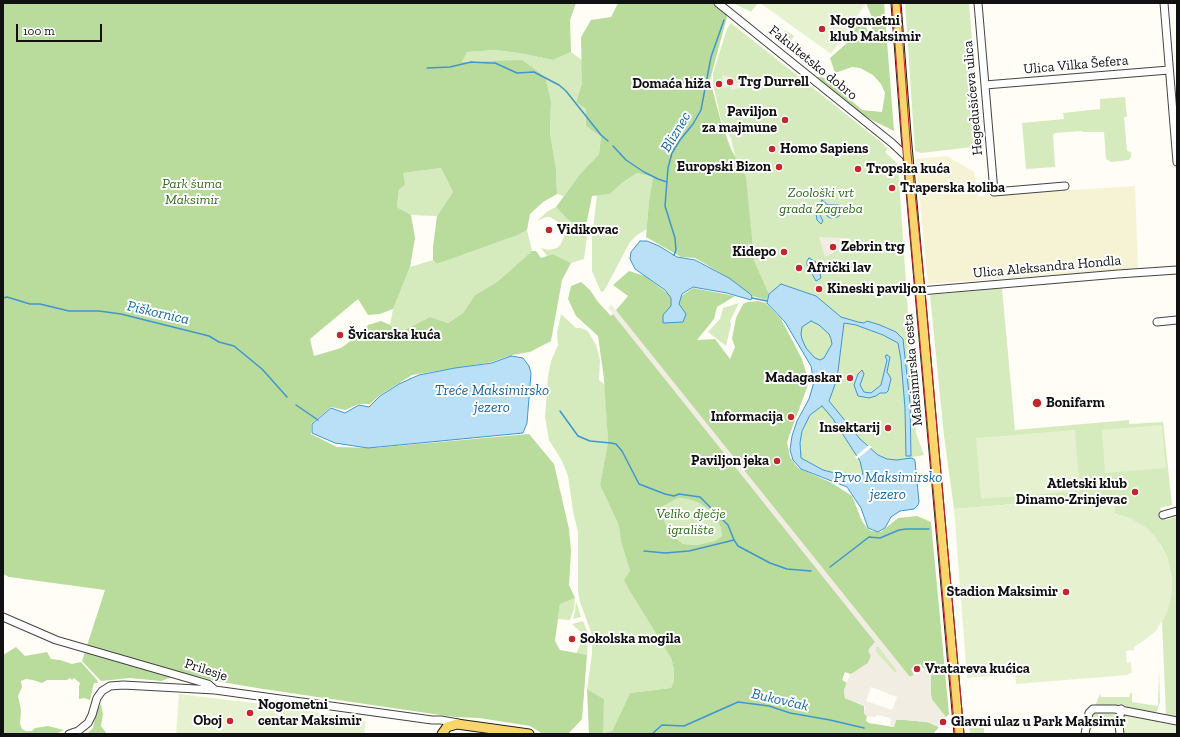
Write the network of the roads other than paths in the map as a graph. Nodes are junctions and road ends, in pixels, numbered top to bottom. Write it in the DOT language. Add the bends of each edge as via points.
graph roads {
  1 [pos="718,3"];
  2 [pos="896,3"];
  3 [pos="978,3"];
  4 [pos="1164,3"];
  5 [pos="1169,70"];
  6 [pos="985,85"];
  7 [pos="906,134"];
  8 [pos="892,143"];
  9 [pos="908,158"];
  10 [pos="1177,162"];
  11 [pos="1064,186"];
  12 [pos="1177,270"];
  13 [pos="920,291"];
  14 [pos="1177,320"];
  15 [pos="1157,322"];
  16 [pos="1177,511"];
  17 [pos="1163,514"];
  18 [pos="3,617"];
  19 [pos="215,690"];
  20 [pos="1121,710"];
  21 [pos="432,720"];
  22 [pos="1177,721"];
  23 [pos="460,724"];
  24 [pos="69,734"];
  25 [pos="442,734"];
  26 [pos="530,734"];
  27 [pos="959,734"];
  28 [pos="1085,734"];
  29 [pos="1120,734"];
  1 -- 8 [label="street, Fakultetsko dobro"];
  2 -- 7 [label="main road, Maksimirska cesta"];
  3 -- 6 [label="street, Hegedušićeva ulica"];
  4 -- 5 [label="street"];
  5 -- 6 [label="street, Ulica Vilka Šefera"];
  5 -- 10 [label="street"];
  6 -- 11 [label="street, Hegedušićeva ulica" via="994,192"];
  7 -- 8 [label="street" via="902,140"];
  7 -- 9 [label="main road, Maksimirska cesta"];
  8 -- 9 [label="street, Fakultetsko dobro"];
  9 -- 13 [label="main road, Maksimirska cesta"];
  12 -- 13 [label="street, Ulica Aleksandra Hondla"];
  13 -- 27 [label="main road, Maksimirska cesta"];
  14 -- 15 [label="street"];
  16 -- 17 [label="street"];
  18 -- 19 [label="street, Prilesje" via="56,640 208,684"];
  19 -- 21 [label="street, Prilesje"];
  19 -- 24 [label="street" via="139,685 110,686 99,694 88,723"];
  20 -- 22 [label="street"];
  20 -- 28 [label="street" via="1092,710 1089,713"];
  20 -- 29 [label="street"];
  21 -- 23 [label="street, Prilesje"];
  21 -- 25 [label="street" via="440,725"];
  23 -- 25 [label="main road" via="449,725"];
  23 -- 26 [label="main road, Prilesje"];
}
